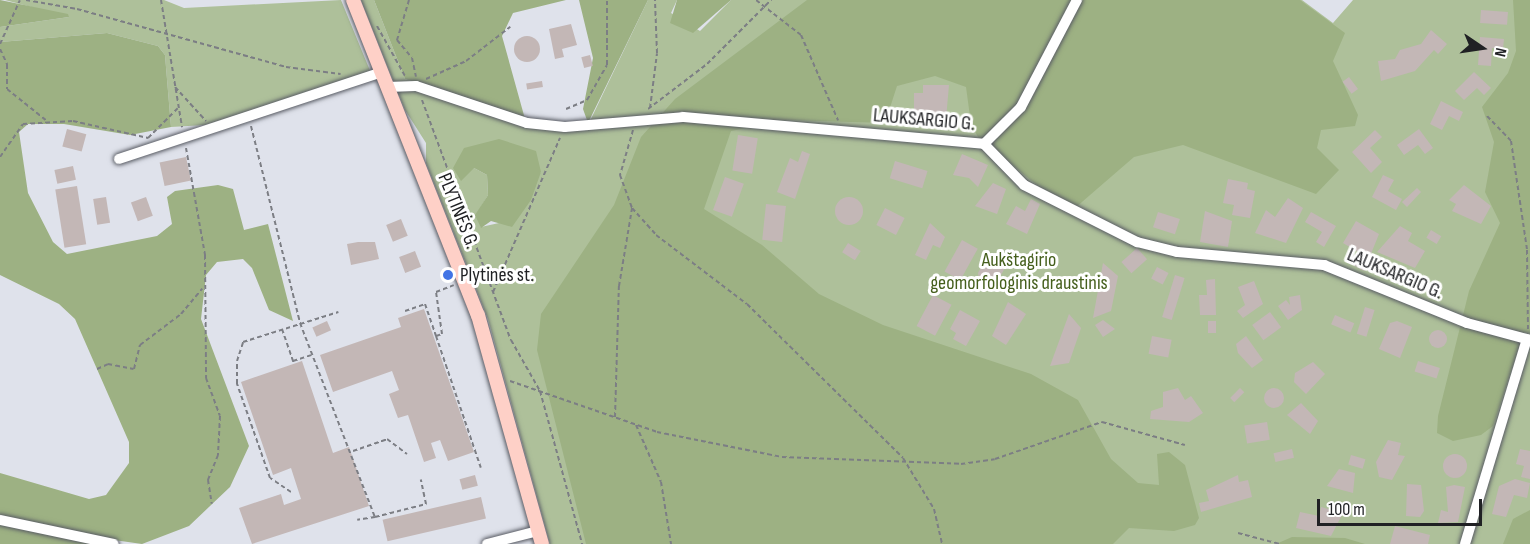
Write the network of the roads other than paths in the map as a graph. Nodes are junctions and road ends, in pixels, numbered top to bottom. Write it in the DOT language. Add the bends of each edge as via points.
graph roads {
  1 [pos="353,0"];
  2 [pos="1077,0"];
  3 [pos="382,72"];
  4 [pos="387,87"];
  5 [pos="984,144"];
  6 [pos="119,159"];
  7 [pos="1529,339"];
  8 [pos="0,520"];
  9 [pos="540,538"];
  10 [pos="114,544"];
  11 [pos="487,544"];
  12 [pos="1465,544"];
  1 -- 3 [label="main road, PLYTINĖS G."];
  2 -- 5 [label="street" via="1021,108"];
  3 -- 4 [label="main road, PLYTINĖS G."];
  3 -- 6 [label="street"];
  4 -- 5 [label="street, LAUKSARGIO G." via="416,86 527,123 565,127 683,117"];
  4 -- 9 [label="main road, PLYTINĖS G." via="464,279 499,381"];
  5 -- 7 [label="street, LAUKSARGIO G." via="1024,185 1137,242 1186,253 1324,265 1467,323"];
  7 -- 12 [label="street"];
  8 -- 10 [label="street"];
  9 -- 11 [label="street"];
}
